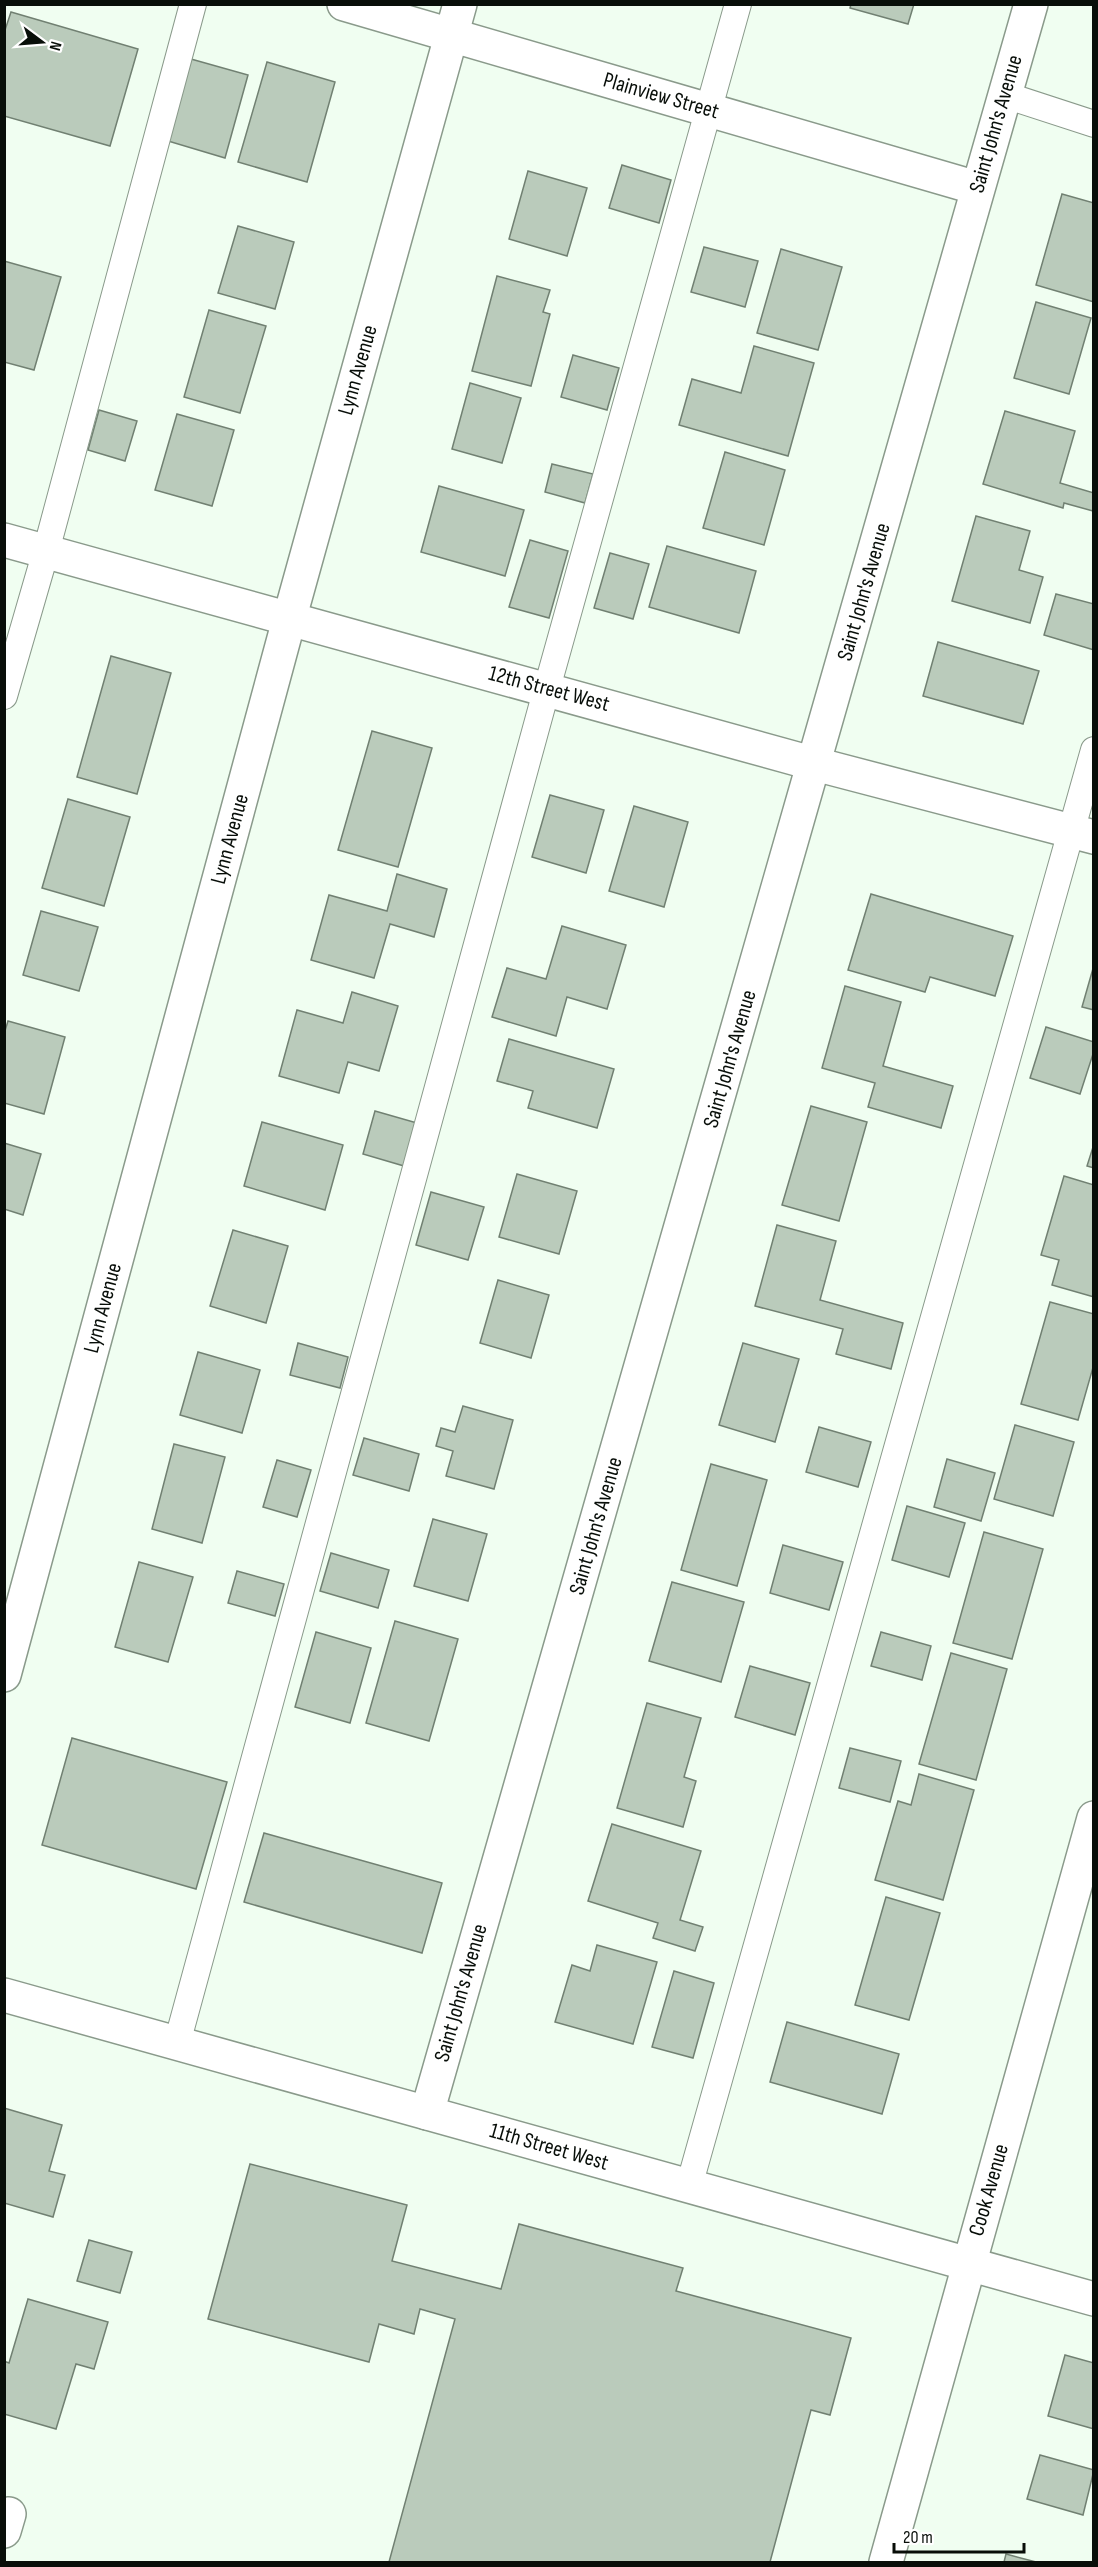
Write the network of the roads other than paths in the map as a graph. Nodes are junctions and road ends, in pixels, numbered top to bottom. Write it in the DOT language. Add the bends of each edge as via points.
graph roads {
  1 [pos="193,4"];
  2 [pos="344,4"];
  3 [pos="738,4"];
  4 [pos="1031,4"];
  5 [pos="456,19"];
  6 [pos="1005,95"];
  7 [pos="708,110"];
  8 [pos="1094,124"];
  9 [pos="977,188"];
  10 [pos="4,540"];
  11 [pos="46,551"];
  12 [pos="289,620"];
  13 [pos="547,688"];
  14 [pos="4,696"];
  15 [pos="1094,750"];
  16 [pos="815,764"];
  17 [pos="1083,834"];
  18 [pos="4,1675"];
  19 [pos="1094,1818"];
  20 [pos="4,1995"];
  21 [pos="177,2043"];
  22 [pos="427,2113"];
  23 [pos="689,2186"];
  24 [pos="968,2264"];
  25 [pos="1094,2299"];
  26 [pos="886,2562"];
  1 -- 11 [label="lane"];
  2 -- 5 [label="street, Plainview Street"];
  3 -- 7 [label="lane"];
  4 -- 6 [label="street, Saint John's Avenue"];
  5 -- 7 [label="street, Plainview Street"];
  5 -- 12 [label="street, Lynn Avenue"];
  6 -- 8 [label="lane"];
  6 -- 9 [label="street, Saint John's Avenue"];
  7 -- 9 [label="street, Plainview Street"];
  7 -- 13 [label="lane"];
  9 -- 16 [label="street, Saint John's Avenue"];
  10 -- 11 [label="street, 12th Street West"];
  11 -- 12 [label="street, 12th Street West"];
  11 -- 14 [label="lane"];
  12 -- 13 [label="street, 12th Street West"];
  12 -- 18 [label="street, Lynn Avenue"];
  13 -- 16 [label="street, 12th Street West"];
  13 -- 21 [label="lane"];
  15 -- 17 [label="lane"];
  16 -- 17 [label="street, 12th Street West"];
  16 -- 22 [label="street, Saint John's Avenue"];
  17 -- 23 [label="lane"];
  19 -- 24 [label="street, Cook Avenue"];
  20 -- 21 [label="street, 11th Street West"];
  21 -- 22 [label="street, 11th Street West"];
  22 -- 23 [label="street, 11th Street West"];
  23 -- 24 [label="street, 11th Street West"];
  24 -- 25 [label="street, 11th Street West"];
  24 -- 26 [label="street, Cook Avenue"];
}
